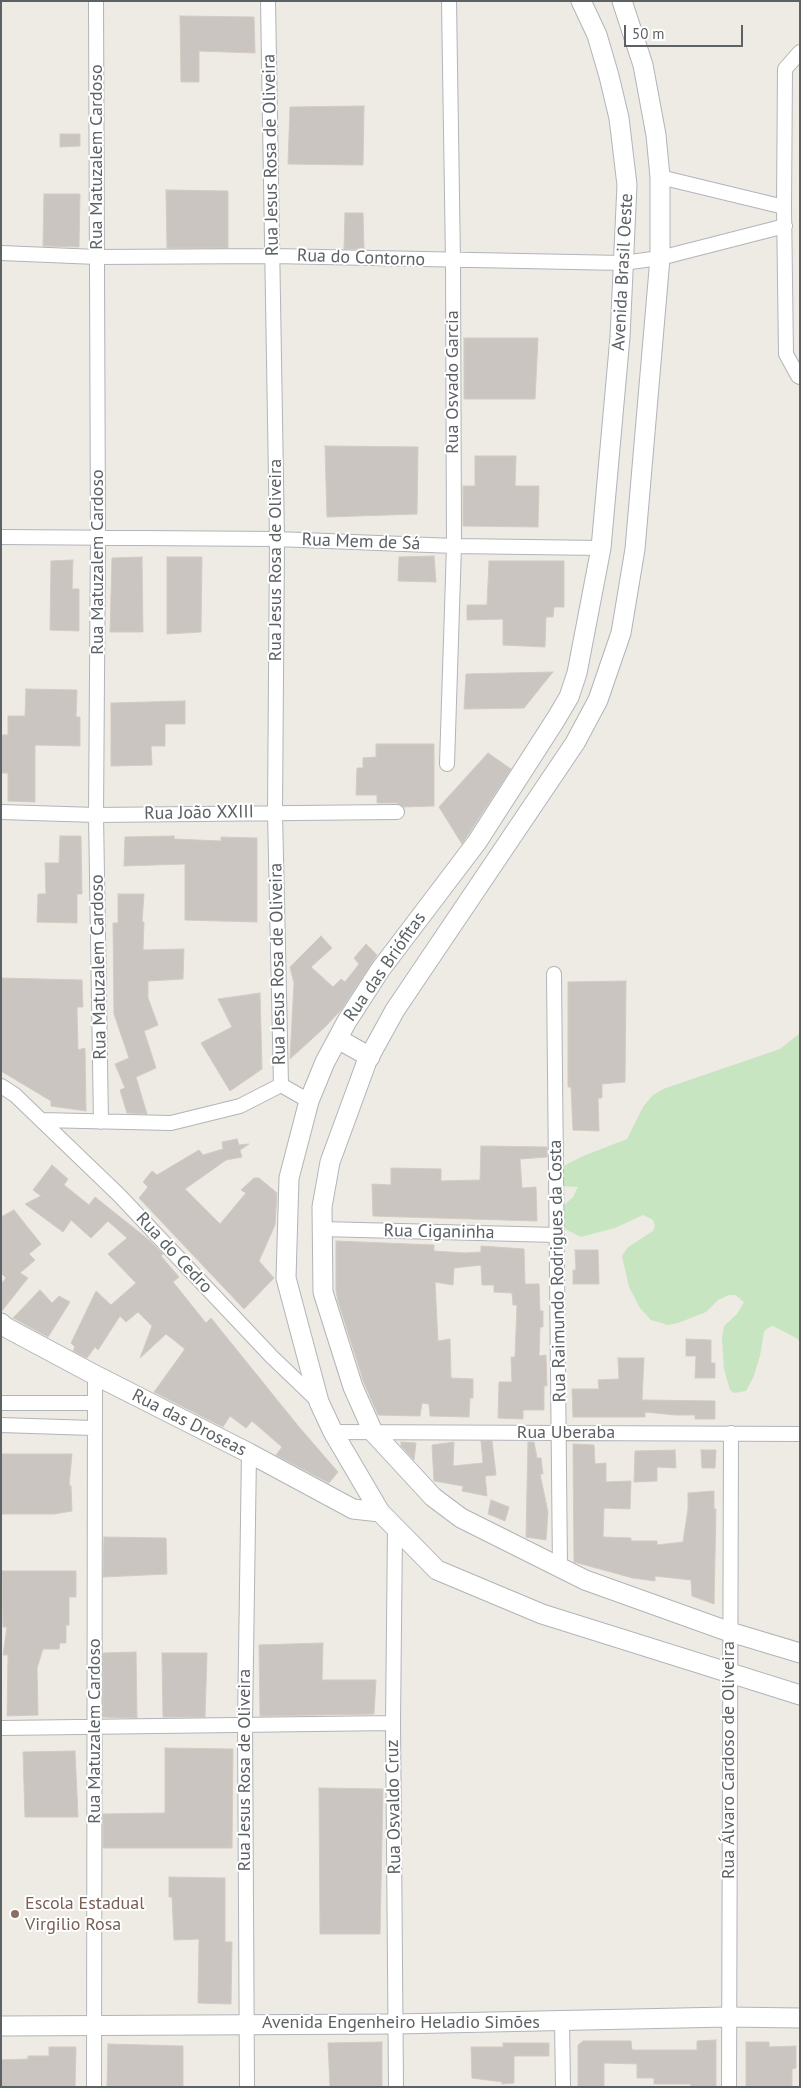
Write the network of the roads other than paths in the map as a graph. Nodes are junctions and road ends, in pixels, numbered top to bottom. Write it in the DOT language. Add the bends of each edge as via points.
graph roads {
  1 [pos="96,1"];
  2 [pos="268,1"];
  3 [pos="449,1"];
  4 [pos="581,1"];
  5 [pos="622,1"];
  6 [pos="800,52"];
  7 [pos="660,177"];
  8 [pos="785,217"];
  9 [pos="800,217"];
  10 [pos="1,253"];
  11 [pos="97,256"];
  12 [pos="272,256"];
  13 [pos="660,258"];
  14 [pos="453,261"];
  15 [pos="623,263"];
  16 [pos="800,376"];
  17 [pos="1,537"];
  18 [pos="98,537"];
  19 [pos="277,539"];
  20 [pos="454,546"];
  21 [pos="601,548"];
  22 [pos="447,764"];
  23 [pos="1,812"];
  24 [pos="274,812"];
  25 [pos="397,812"];
  26 [pos="96,815"];
  27 [pos="477,842"];
  28 [pos="495,860"];
  29 [pos="554,974"];
  30 [pos="338,1039"];
  31 [pos="370,1056"];
  32 [pos="280,1085"];
  33 [pos="1,1086"];
  34 [pos="309,1101"];
  35 [pos="41,1120"];
  36 [pos="101,1122"];
  37 [pos="321,1229"];
  38 [pos="557,1235"];
  39 [pos="1,1323"];
  40 [pos="94,1375"];
  41 [pos="319,1402"];
  42 [pos="1,1403"];
  43 [pos="94,1403"];
  44 [pos="1,1425"];
  45 [pos="93,1428"];
  46 [pos="333,1432"];
  47 [pos="373,1432"];
  48 [pos="560,1432"];
  49 [pos="731,1433"];
  50 [pos="800,1434"];
  51 [pos="249,1453"];
  52 [pos="380,1512"];
  53 [pos="395,1528"];
  54 [pos="560,1568"];
  55 [pos="730,1632"];
  56 [pos="800,1653"];
  57 [pos="729,1672"];
  58 [pos="800,1695"];
  59 [pos="245,1723"];
  60 [pos="393,1723"];
  61 [pos="95,1726"];
  62 [pos="1,1728"];
  63 [pos="728,2016"];
  64 [pos="800,2018"];
  65 [pos="562,2021"];
  66 [pos="246,2024"];
  67 [pos="396,2024"];
  68 [pos="94,2025"];
  69 [pos="1,2026"];
  70 [pos="94,2087"];
  71 [pos="247,2087"];
  72 [pos="396,2087"];
  73 [pos="563,2087"];
  74 [pos="729,2087"];
  1 -- 11 [label="street, Rua Matuzalem Cardoso"];
  2 -- 12 [label="street, Rua Jesus Rosa de Oliveira"];
  3 -- 14 [label="street, Rua Osvado Garcia"];
  4 -- 15 [label="street, Avenida Brasil Oeste" via="597,35 618,118 627,185"];
  5 -- 7 [label="street, Avenida Brasil Oeste" via="643,65"];
  6 -- 8 [label="street" via="785,69"];
  7 -- 8 [label="street"];
  7 -- 13 [label="street, Avenida Brasil Oeste"];
  8 -- 9 [label="street"];
  8 -- 13 [label="street, Rua do Contorno"];
  8 -- 16 [label="street" via="786,354"];
  10 -- 11 [label="street, Rua do Contorno"];
  11 -- 12 [label="street, Rua do Contorno"];
  11 -- 18 [label="street, Rua Matuzalem Cardoso"];
  12 -- 14 [label="street, Rua do Contorno"];
  12 -- 19 [label="street, Rua Jesus Rosa de Oliveira"];
  13 -- 15 [label="street, Rua do Contorno"];
  13 -- 28 [label="street, Avenida Brasil Oeste" via="635,549 621,633 598,700 575,743"];
  14 -- 15 [label="street, Rua do Contorno"];
  14 -- 20 [label="street, Rua Osvado Garcia"];
  15 -- 21 [label="street, Avenida Brasil Oeste" via="620,338"];
  17 -- 18 [label="street, Rua Mem de Sá"];
  18 -- 19 [label="street, Rua Mem de Sá"];
  18 -- 26 [label="street, Rua Matuzalem Cardoso"];
  19 -- 20 [label="street, Rua Mem de Sá"];
  19 -- 24 [label="street, Rua Jesus Rosa de Oliveira"];
  20 -- 21 [label="street, Rua Mem de Sá"];
  20 -- 22 [label="street, Rua Osvado Garcia"];
  21 -- 27 [label="street, Avenida Brasil Oeste" via="577,673 569,697"];
  23 -- 26 [label="street, Rua João XXIII"];
  24 -- 25 [label="street, Rua João XXIII"];
  24 -- 26 [label="street, Rua João XXIII"];
  24 -- 32 [label="street, Rua Jesus Rosa de Oliveira"];
  26 -- 36 [label="street, Rua Matuzalem Cardoso"];
  27 -- 30 [label="street, Rua das Briófitas" via="380,970"];
  28 -- 31 [label="street, Rua das Briófitas" via="395,1010"];
  29 -- 38 [label="street, Rua Raimundo Rodrigues da Costa"];
  30 -- 31 [label="street"];
  30 -- 34 [label="street, Rua das Briófitas"];
  31 -- 37 [label="street, Rua das Briófitas" via="330,1162"];
  32 -- 34 [label="street, Rua Jesus Rosa de Oliveira"];
  32 -- 36 [label="street" via="240,1106 192,1119 171,1123"];
  33 -- 35 [label="street, Rua do Cedro"];
  34 -- 41 [label="street, Rua das Briófitas" via="289,1178 286,1278"];
  35 -- 36 [label="street"];
  35 -- 41 [label="street, Rua do Cedro" via="119,1195 272,1357"];
  37 -- 38 [label="street, Rua Ciganinha"];
  37 -- 47 [label="street, Rua das Briófitas" via="323,1292 352,1387"];
  38 -- 48 [label="street, Rua Raimundo Rodrigues da Costa"];
  39 -- 40 [label="street, Rua das Droseas"];
  40 -- 43 [label="street, Rua Matuzalem Cardoso"];
  40 -- 51 [label="street, Rua das Droseas"];
  41 -- 46 [label="street, Rua do Cedro"];
  42 -- 43 [label="street"];
  43 -- 45 [label="street, Rua Matuzalem Cardoso"];
  44 -- 45 [label="street"];
  45 -- 61 [label="street, Rua Matuzalem Cardoso"];
  46 -- 47 [label="street, Rua Uberaba"];
  46 -- 52 [label="street, Rua do Cedro"];
  47 -- 48 [label="street, Rua Uberaba"];
  47 -- 54 [label="street, Rua das Briófitas" via="433,1497 461,1518"];
  48 -- 49 [label="street, Rua Uberaba"];
  48 -- 54 [label="street, Rua Raimundo Rodrigues da Costa"];
  49 -- 50 [label="street, Rua Uberaba"];
  49 -- 55 [label="street, Rua Álvaro Cardoso de Oliveira"];
  51 -- 52 [label="street, Rua das Droseas" via="353,1509"];
  51 -- 59 [label="street, Rua Jesus Rosa de Oliveira"];
  52 -- 53 [label="street, Rua do Cedro"];
  53 -- 57 [label="street, Rua do Cedro" via="437,1570 542,1614"];
  53 -- 60 [label="street, Rua Osvaldo Cruz"];
  54 -- 55 [label="street, Rua das Briófitas"];
  55 -- 56 [label="street, Rua das Briófitas"];
  55 -- 57 [label="street, Rua Álvaro Cardoso de Oliveira"];
  57 -- 58 [label="street, Rua do Cedro"];
  57 -- 63 [label="street, Rua Álvaro Cardoso de Oliveira"];
  59 -- 60 [label="street"];
  59 -- 61 [label="street"];
  59 -- 66 [label="street, Rua Jesus Rosa de Oliveira"];
  60 -- 67 [label="street, Rua Osvaldo Cruz"];
  61 -- 62 [label="street"];
  61 -- 68 [label="street, Rua Matuzalem Cardoso"];
  63 -- 64 [label="street, Avenida Engenheiro Heladio Simões"];
  63 -- 65 [label="street, Avenida Engenheiro Heladio Simões"];
  63 -- 74 [label="street, Rua Álvaro Cardoso de Oliveira"];
  65 -- 67 [label="street, Avenida Engenheiro Heladio Simões"];
  65 -- 73 [label="street"];
  66 -- 67 [label="street, Avenida Engenheiro Heladio Simões"];
  66 -- 68 [label="street, Avenida Engenheiro Heladio Simões"];
  66 -- 71 [label="street, Rua Jesus Rosa de Oliveira"];
  67 -- 72 [label="street, Rua Osvaldo Cruz"];
  68 -- 69 [label="street, Avenida Engenheiro Heladio Simões"];
  68 -- 70 [label="street, Rua Matuzalem Cardoso"];
}
